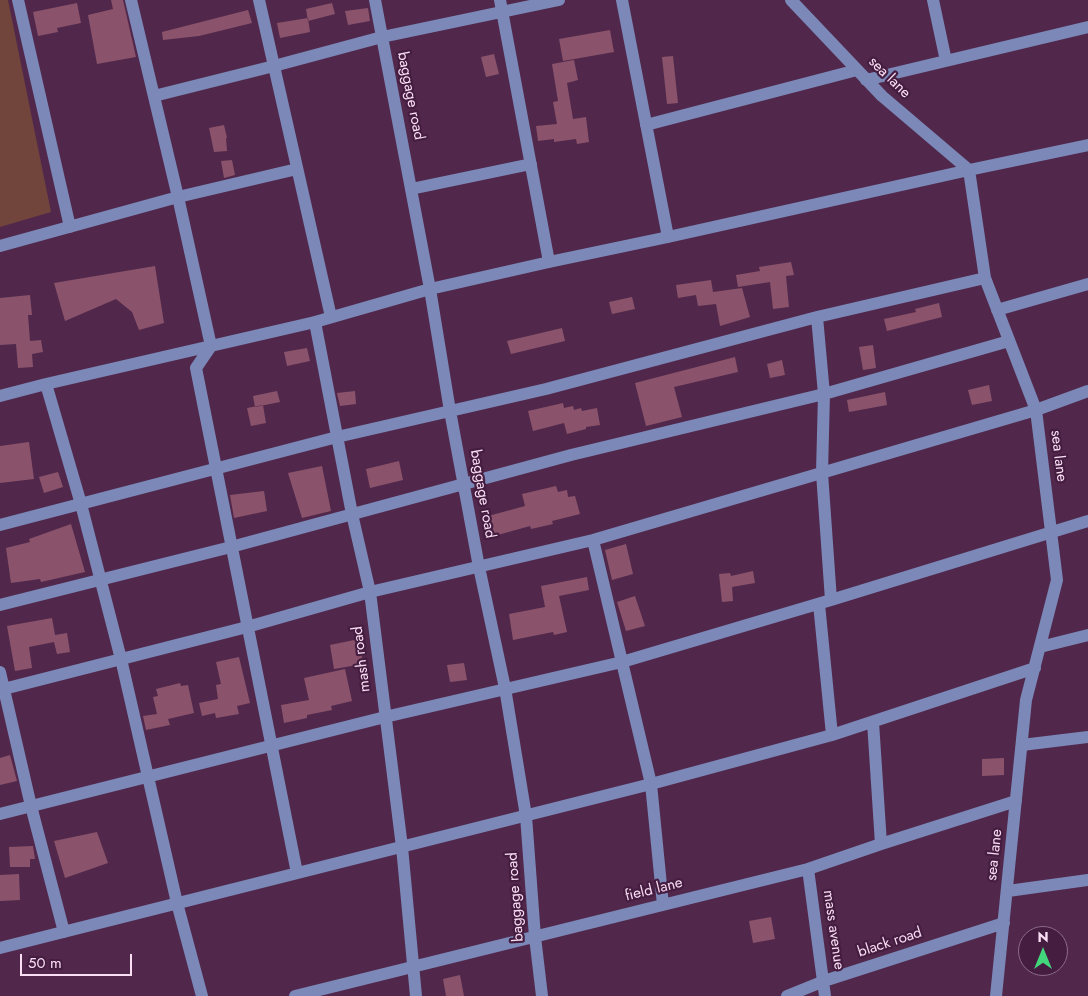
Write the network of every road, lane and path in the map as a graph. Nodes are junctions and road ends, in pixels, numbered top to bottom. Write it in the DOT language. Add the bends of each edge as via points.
graph roads {
  1 [pos="18,0"];
  2 [pos="131,0"];
  3 [pos="259,0"];
  4 [pos="375,0"];
  5 [pos="559,0"];
  6 [pos="622,0"];
  7 [pos="791,0"];
  8 [pos="933,0"];
  9 [pos="501,6"];
  10 [pos="1088,27"];
  11 [pos="382,37"];
  12 [pos="946,61"];
  13 [pos="274,66"];
  14 [pos="857,70"];
  15 [pos="866,80"];
  16 [pos="154,96"];
  17 [pos="646,125"];
  18 [pos="1088,144"];
  19 [pos="531,164"];
  20 [pos="297,169"];
  21 [pos="969,170"];
  22 [pos="411,189"];
  23 [pos="178,196"];
  24 [pos="70,227"];
  25 [pos="668,237"];
  26 [pos="0,246"];
  27 [pos="549,262"];
  28 [pos="985,278"];
  29 [pos="1088,284"];
  30 [pos="430,289"];
  31 [pos="997,310"];
  32 [pos="817,317"];
  33 [pos="331,318"];
  34 [pos="315,322"];
  35 [pos="1009,341"];
  36 [pos="211,346"];
  37 [pos="46,384"];
  38 [pos="1088,391"];
  39 [pos="824,394"];
  40 [pos="0,396"];
  41 [pos="450,410"];
  42 [pos="1036,410"];
  43 [pos="337,437"];
  44 [pos="216,468"];
  45 [pos="822,473"];
  46 [pos="464,484"];
  47 [pos="81,504"];
  48 [pos="352,514"];
  49 [pos="1088,521"];
  50 [pos="0,525"];
  51 [pos="1051,531"];
  52 [pos="593,540"];
  53 [pos="231,547"];
  54 [pos="480,568"];
  55 [pos="99,580"];
  56 [pos="370,592"];
  57 [pos="825,602"];
  58 [pos="0,605"];
  59 [pos="247,627"];
  60 [pos="1088,635"];
  61 [pos="1040,647"];
  62 [pos="121,659"];
  63 [pos="622,662"];
  64 [pos="1035,668"];
  65 [pos="0,672"];
  66 [pos="505,688"];
  67 [pos="2,690"];
  68 [pos="385,717"];
  69 [pos="873,722"];
  70 [pos="832,735"];
  71 [pos="1088,737"];
  72 [pos="272,745"];
  73 [pos="1022,745"];
  74 [pos="148,776"];
  75 [pos="651,784"];
  76 [pos="1016,801"];
  77 [pos="32,806"];
  78 [pos="0,814"];
  79 [pos="526,816"];
  80 [pos="881,844"];
  81 [pos="402,847"];
  82 [pos="808,869"];
  83 [pos="297,873"];
  84 [pos="1088,880"];
  85 [pos="1008,891"];
  86 [pos="177,903"];
  87 [pos="663,905"];
  88 [pos="1004,923"];
  89 [pos="64,932"];
  90 [pos="535,937"];
  91 [pos="0,948"];
  92 [pos="414,966"];
  93 [pos="824,981"];
  94 [pos="202,996"];
  95 [pos="295,996"];
  96 [pos="416,996"];
  97 [pos="542,996"];
  98 [pos="787,996"];
  99 [pos="825,996"];
  100 [pos="996,996"];
  1 -- 24 [label="street"];
  2 -- 16 [label="street"];
  3 -- 13 [label="street"];
  4 -- 11 [label="street, baggage road"];
  5 -- 9 [label="street"];
  6 -- 17 [label="street"];
  7 -- 14 [label="street, sea lane"];
  8 -- 12 [label="street"];
  9 -- 11 [label="street"];
  9 -- 19 [label="street"];
  10 -- 12 [label="street"];
  11 -- 13 [label="street"];
  11 -- 22 [label="street, baggage road"];
  12 -- 15 [label="street"];
  13 -- 16 [label="street"];
  13 -- 20 [label="street"];
  14 -- 15 [label="street, sea lane"];
  14 -- 17 [label="street"];
  15 -- 21 [label="street, sea lane"];
  16 -- 23 [label="street"];
  17 -- 25 [label="street"];
  18 -- 21 [label="street"];
  19 -- 22 [label="street"];
  19 -- 27 [label="street"];
  20 -- 23 [label="street"];
  20 -- 33 [label="street"];
  21 -- 25 [label="street"];
  21 -- 28 [label="street, sea lane"];
  22 -- 30 [label="street, baggage road"];
  23 -- 24 [label="street"];
  23 -- 36 [label="street"];
  24 -- 26 [label="street"];
  25 -- 27 [label="street"];
  27 -- 30 [label="street"];
  28 -- 31 [label="street, sea lane"];
  28 -- 32 [label="street"];
  29 -- 31 [label="street"];
  30 -- 33 [label="street"];
  30 -- 41 [label="street, baggage road"];
  31 -- 35 [label="street, sea lane"];
  32 -- 39 [label="street"];
  32 -- 41 [label="street"];
  33 -- 34 [label="street"];
  34 -- 36 [label="street"];
  34 -- 43 [label="street, mash road"];
  35 -- 39 [label="street"];
  35 -- 42 [label="street, sea lane"];
  36 -- 37 [label="street"];
  36 -- 44 [label="street" via="196,368"];
  37 -- 40 [label="street"];
  37 -- 47 [label="street"];
  38 -- 42 [label="street"];
  39 -- 45 [label="street"];
  39 -- 46 [label="street"];
  41 -- 43 [label="street"];
  41 -- 46 [label="street, baggage road"];
  42 -- 45 [label="street"];
  42 -- 51 [label="street, sea lane"];
  43 -- 44 [label="street"];
  43 -- 48 [label="street, mash road"];
  44 -- 47 [label="street"];
  44 -- 53 [label="street"];
  45 -- 52 [label="street"];
  45 -- 57 [label="street"];
  46 -- 48 [label="street"];
  46 -- 54 [label="street, baggage road"];
  47 -- 50 [label="street"];
  47 -- 55 [label="street"];
  48 -- 53 [label="street"];
  48 -- 56 [label="street, mash road"];
  49 -- 51 [label="street"];
  51 -- 57 [label="street"];
  51 -- 61 [label="street, sea lane" via="1058,580"];
  52 -- 54 [label="street"];
  52 -- 63 [label="street"];
  53 -- 55 [label="street"];
  53 -- 59 [label="street"];
  54 -- 56 [label="street"];
  54 -- 66 [label="street, baggage road"];
  55 -- 58 [label="street"];
  55 -- 62 [label="street"];
  56 -- 59 [label="street"];
  56 -- 68 [label="street, mash road"];
  57 -- 63 [label="street"];
  57 -- 70 [label="street"];
  59 -- 62 [label="street"];
  59 -- 72 [label="street"];
  60 -- 61 [label="street"];
  61 -- 64 [label="street, sea lane"];
  62 -- 67 [label="street"];
  62 -- 74 [label="street"];
  63 -- 66 [label="street"];
  63 -- 75 [label="street"];
  64 -- 69 [label="street"];
  64 -- 73 [label="street, sea lane" via="1026,700"];
  65 -- 67 [label="street"];
  66 -- 68 [label="street"];
  66 -- 79 [label="street, baggage road"];
  67 -- 77 [label="street"];
  68 -- 72 [label="street"];
  68 -- 81 [label="street, mash road"];
  69 -- 70 [label="street"];
  69 -- 80 [label="street"];
  70 -- 75 [label="street"];
  71 -- 73 [label="street"];
  72 -- 74 [label="street"];
  72 -- 83 [label="street"];
  73 -- 76 [label="street, sea lane"];
  74 -- 77 [label="street"];
  74 -- 86 [label="street"];
  75 -- 79 [label="street"];
  75 -- 87 [label="street"];
  76 -- 80 [label="street, field lane"];
  76 -- 85 [label="street, sea lane"];
  77 -- 78 [label="street"];
  77 -- 89 [label="street"];
  79 -- 81 [label="street"];
  79 -- 90 [label="street, baggage road"];
  80 -- 82 [label="street, field lane"];
  81 -- 83 [label="street"];
  81 -- 92 [label="street, mash road"];
  82 -- 87 [label="street, field lane"];
  82 -- 93 [label="street, mass avenue"];
  83 -- 86 [label="street"];
  84 -- 85 [label="street"];
  85 -- 88 [label="street, sea lane"];
  86 -- 89 [label="street"];
  86 -- 94 [label="street"];
  87 -- 90 [label="street, field lane"];
  88 -- 93 [label="street, black road"];
  88 -- 100 [label="street, sea lane"];
  89 -- 91 [label="street"];
  90 -- 92 [label="street, field lane"];
  90 -- 97 [label="street, baggage road"];
  92 -- 95 [label="street, field lane"];
  92 -- 96 [label="street, mash road"];
  93 -- 98 [label="street, black road"];
  93 -- 99 [label="street, mass avenue"];
}
